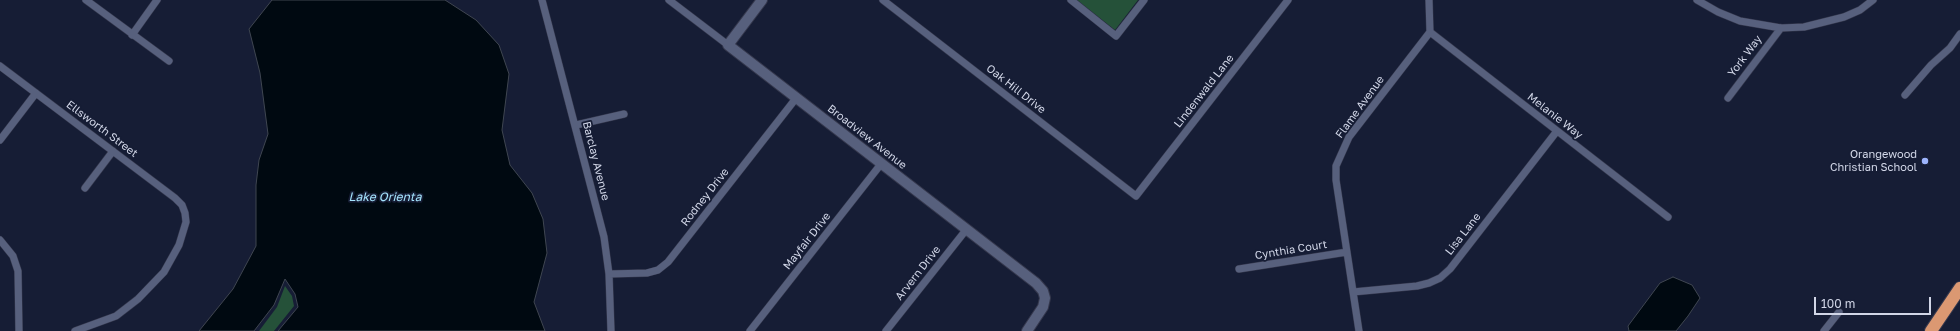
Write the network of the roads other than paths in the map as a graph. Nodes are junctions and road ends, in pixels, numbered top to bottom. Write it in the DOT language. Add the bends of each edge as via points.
graph roads {
  1 [pos="86,0"];
  2 [pos="157,0"];
  3 [pos="542,0"];
  4 [pos="669,0"];
  5 [pos="762,0"];
  6 [pos="883,0"];
  7 [pos="1070,0"];
  8 [pos="1144,0"];
  9 [pos="1288,0"];
  10 [pos="1429,0"];
  11 [pos="1697,0"];
  12 [pos="1873,0"];
  13 [pos="1781,28"];
  14 [pos="1430,32"];
  15 [pos="132,34"];
  16 [pos="1960,34"];
  17 [pos="728,45"];
  18 [pos="169,61"];
  19 [pos="0,66"];
  20 [pos="36,93"];
  21 [pos="1905,95"];
  22 [pos="797,97"];
  23 [pos="1728,98"];
  24 [pos="624,114"];
  25 [pos="576,125"];
  26 [pos="1557,131"];
  27 [pos="0,140"];
  28 [pos="113,151"];
  29 [pos="881,164"];
  30 [pos="85,188"];
  31 [pos="1136,196"];
  32 [pos="1668,217"];
  33 [pos="966,230"];
  34 [pos="0,240"];
  35 [pos="1347,252"];
  36 [pos="1239,269"];
  37 [pos="609,274"];
  38 [pos="1960,288"];
  39 [pos="1353,292"];
  40 [pos="1839,312"];
  41 [pos="19,331"];
  42 [pos="75,331"];
  43 [pos="611,331"];
  44 [pos="750,331"];
  45 [pos="886,331"];
  46 [pos="1027,331"];
  47 [pos="1359,331"];
  48 [pos="1824,331"];
  49 [pos="1931,331"];
  1 -- 15 [label="street"];
  2 -- 15 [label="street"];
  3 -- 25 [label="street, Barclay Avenue"];
  4 -- 17 [label="street, Broadview Avenue"];
  5 -- 17 [label="street"];
  6 -- 31 [label="street, Oak Hill Drive"];
  7 -- 8 [label="street" via="1116,36"];
  9 -- 31 [label="street, Lindenwald Lane"];
  10 -- 14 [label="street"];
  11 -- 13 [label="street" via="1740,21"];
  12 -- 13 [label="street" via="1860,10 1844,17 1804,27"];
  13 -- 23 [label="street, York Way"];
  14 -- 26 [label="street, Melanie Way"];
  14 -- 35 [label="street, Flame Avenue" via="1349,137 1336,166"];
  15 -- 18 [label="street"];
  16 -- 21 [label="street"];
  17 -- 22 [label="street, Broadview Avenue"];
  19 -- 20 [label="street, Ellsworth Street"];
  20 -- 27 [label="street"];
  20 -- 28 [label="street, Ellsworth Street"];
  22 -- 29 [label="street, Broadview Avenue"];
  22 -- 37 [label="street, Rodney Drive" via="668,262 658,270 647,273"];
  24 -- 25 [label="street"];
  25 -- 37 [label="street, Barclay Avenue" via="604,237"];
  26 -- 32 [label="street, Melanie Way"];
  26 -- 39 [label="street, Lisa Lane" via="1450,269 1440,278 1417,286"];
  28 -- 30 [label="street"];
  28 -- 42 [label="street, Ellsworth Street" via="175,198 182,205 186,222 179,245 164,272 138,299 116,316"];
  29 -- 33 [label="street, Broadview Avenue"];
  29 -- 44 [label="street, Mayfair Drive"];
  33 -- 45 [label="street, Arvern Drive"];
  33 -- 46 [label="street, Broadview Avenue" via="1036,283 1042,291 1045,298 1039,315"];
  34 -- 41 [label="street" via="13,256 18,271"];
  35 -- 36 [label="street, Cynthia Court"];
  35 -- 39 [label="street, Flame Avenue"];
  37 -- 43 [label="street, Barclay Avenue"];
  38 -- 49 [label="highway"];
  39 -- 47 [label="street, Flame Avenue"];
  40 -- 48 [label="street"];
}
